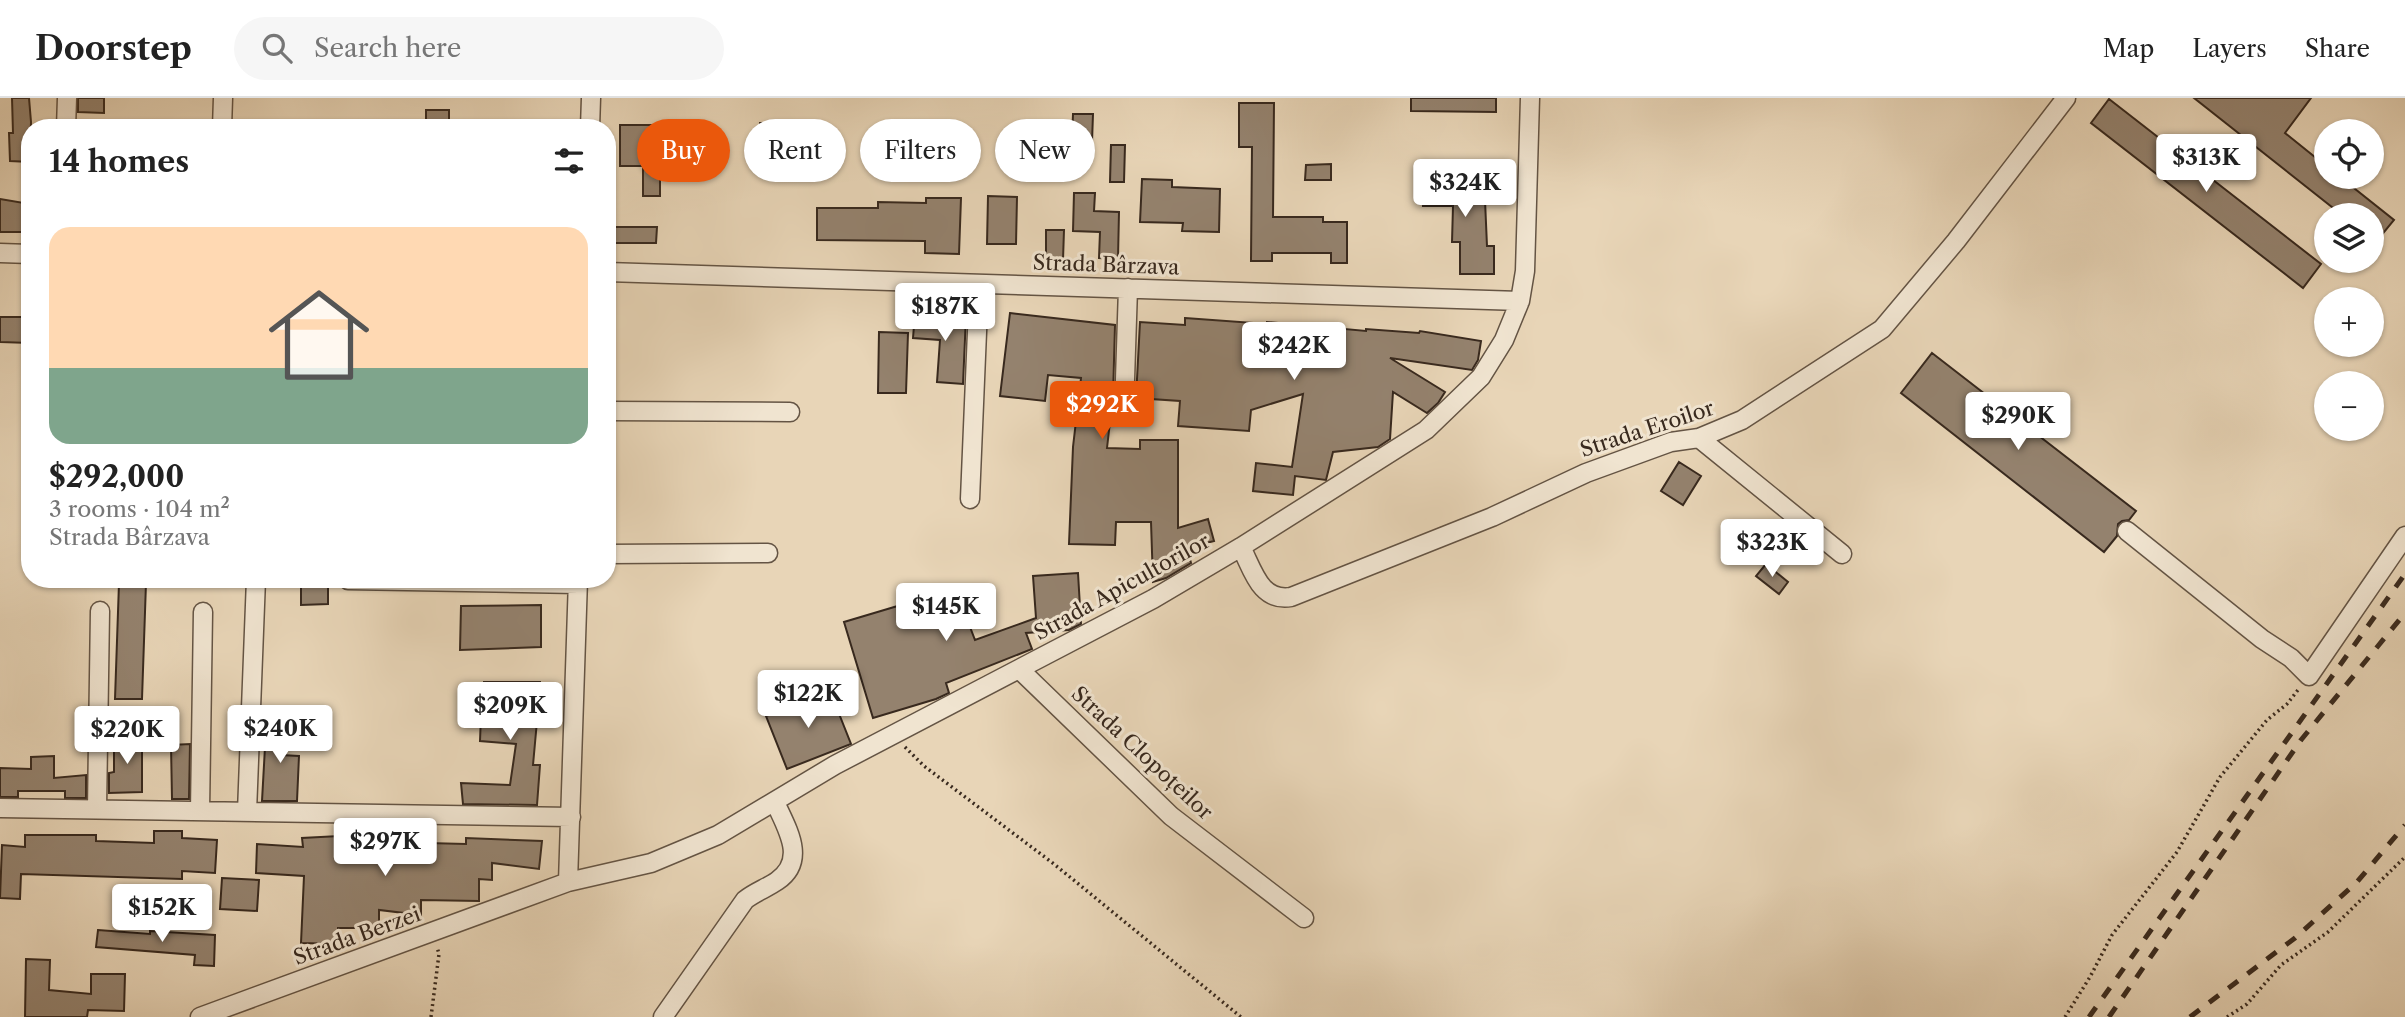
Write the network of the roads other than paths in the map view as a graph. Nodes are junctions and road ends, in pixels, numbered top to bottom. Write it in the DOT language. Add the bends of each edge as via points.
graph roads {
  1 [pos="67,98"];
  2 [pos="223,98"];
  3 [pos="591,98"];
  4 [pos="1530,98"];
  5 [pos="2066,98"];
  6 [pos="66,119"];
  7 [pos="222,119"];
  8 [pos="590,119"];
  9 [pos="0,253"];
  10 [pos="21,254"];
  11 [pos="616,272"];
  12 [pos="979,284"];
  13 [pos="1128,288"];
  14 [pos="1520,301"];
  15 [pos="1124,410"];
  16 [pos="616,411"];
  17 [pos="790,412"];
  18 [pos="1699,438"];
  19 [pos="970,499"];
  20 [pos="2127,531"];
  21 [pos="2405,536"];
  22 [pos="1241,547"];
  23 [pos="768,553"];
  24 [pos="616,554"];
  25 [pos="1842,554"];
  26 [pos="256,588"];
  27 [pos="578,588"];
  28 [pos="100,611"];
  29 [pos="203,612"];
  30 [pos="1018,669"];
  31 [pos="775,802"];
  32 [pos="0,808"];
  33 [pos="97,809"];
  34 [pos="200,811"];
  35 [pos="247,812"];
  36 [pos="571,817"];
  37 [pos="568,883"];
  38 [pos="1304,918"];
  39 [pos="200,1017"];
  40 [pos="663,1017"];
  1 -- 6 [label="street"];
  2 -- 7 [label="street"];
  3 -- 8 [label="street"];
  4 -- 14 [label="street, Strada Apicultorilor" via="1525,271"];
  5 -- 18 [label="street, Strada Eroilor" via="1928,277 1882,329 1742,420"];
  9 -- 10 [label="street"];
  11 -- 12 [label="street, Strada Bârzava"];
  12 -- 13 [label="street, Strada Bârzava"];
  12 -- 19 [label="street"];
  13 -- 14 [label="street, Strada Bârzava"];
  13 -- 15 [label="street"];
  14 -- 22 [label="street, Strada Apicultorilor" via="1504,340 1481,377 1426,430"];
  16 -- 17 [label="street"];
  18 -- 22 [label="street, Strada Eroilor" via="1671,442 1586,473 1492,517 1291,597 1279,599 1264,590"];
  18 -- 25 [label="street"];
  20 -- 21 [label="street" via="2309,676"];
  22 -- 30 [label="street, Strada Apicultorilor"];
  23 -- 24 [label="street"];
  26 -- 35 [label="street"];
  27 -- 36 [label="street"];
  28 -- 33 [label="street"];
  29 -- 34 [label="street"];
  30 -- 31 [label="street, Strada Apicultorilor" via="835,765"];
  30 -- 38 [label="street, Strada Clopoțeilor" via="1171,816"];
  31 -- 37 [label="street, Strada Apicultorilor" via="718,835 651,863"];
  31 -- 40 [label="street" via="794,843 788,870 745,901"];
  32 -- 33 [label="street"];
  33 -- 34 [label="street"];
  34 -- 35 [label="street"];
  35 -- 36 [label="street"];
  36 -- 37 [label="street"];
  37 -- 39 [label="street, Strada Berzei"];
}
